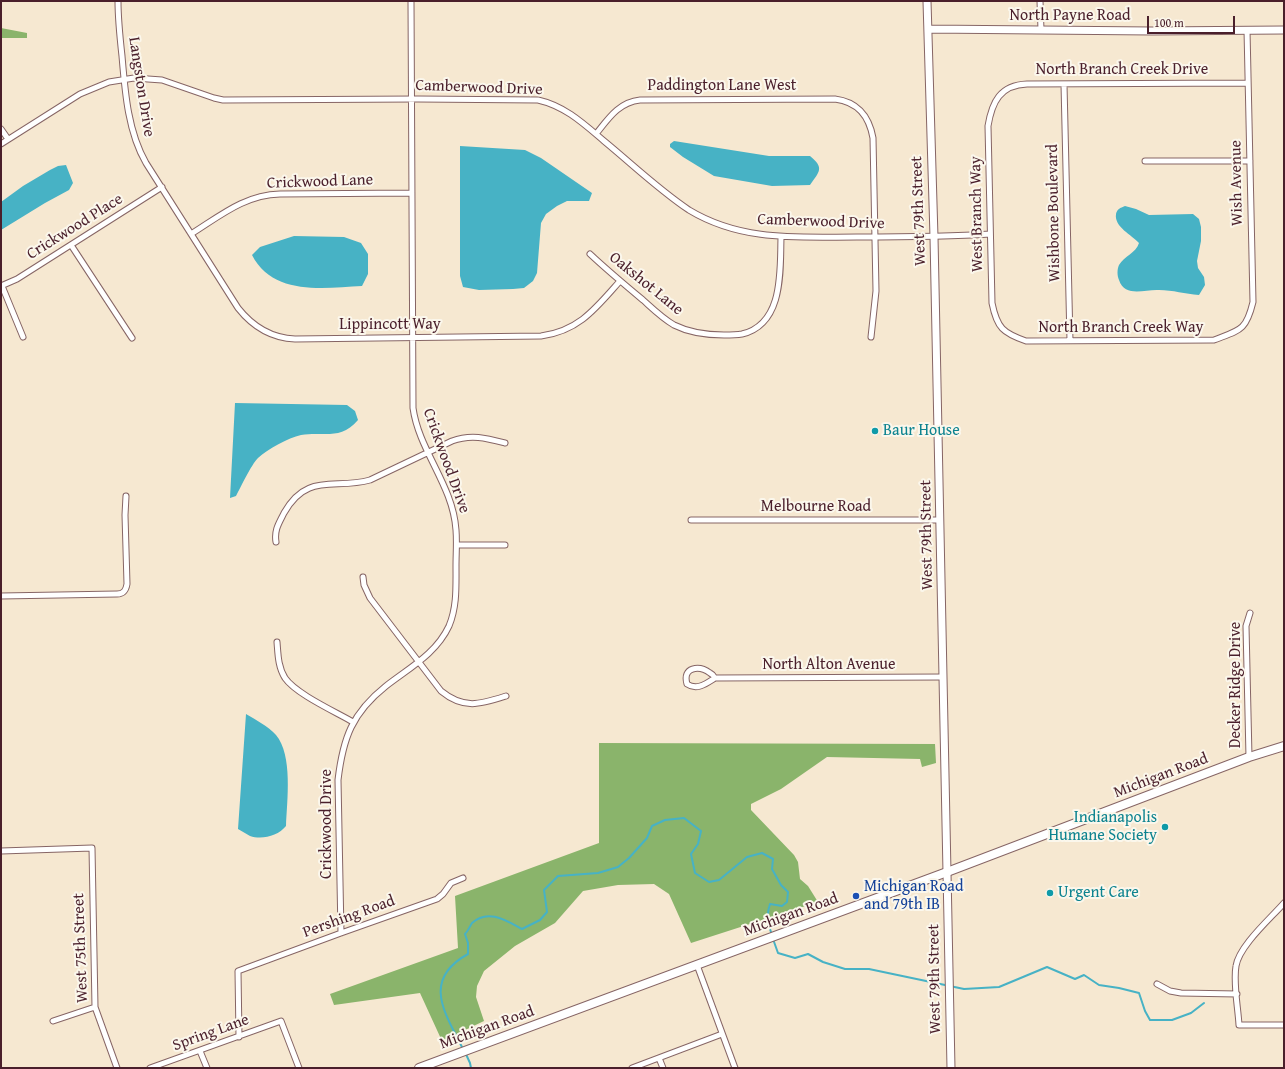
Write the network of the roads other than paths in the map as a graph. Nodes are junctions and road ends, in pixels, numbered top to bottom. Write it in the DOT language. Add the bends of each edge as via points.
graph roads {
  1 [pos="118,1"];
  2 [pos="411,1"];
  3 [pos="927,1"];
  4 [pos="1040,1"];
  5 [pos="928,29"];
  6 [pos="1040,30"];
  7 [pos="1247,30"];
  8 [pos="1284,30"];
  9 [pos="124,79"];
  10 [pos="1248,83"];
  11 [pos="1064,84"];
  12 [pos="999,96"];
  13 [pos="411,99"];
  14 [pos="1,129"];
  15 [pos="596,134"];
  16 [pos="8,139"];
  17 [pos="1,144"];
  18 [pos="1145,161"];
  19 [pos="1250,161"];
  20 [pos="162,187"];
  21 [pos="412,193"];
  22 [pos="191,234"];
  23 [pos="990,234"];
  24 [pos="875,237"];
  25 [pos="934,237"];
  26 [pos="781,238"];
  27 [pos="71,245"];
  28 [pos="590,254"];
  29 [pos="620,281"];
  30 [pos="1,286"];
  31 [pos="1239,330"];
  32 [pos="1004,331"];
  33 [pos="23,337"];
  34 [pos="871,337"];
  35 [pos="132,338"];
  36 [pos="412,338"];
  37 [pos="1070,341"];
  38 [pos="505,443"];
  39 [pos="428,452"];
  40 [pos="126,496"];
  41 [pos="691,520"];
  42 [pos="940,520"];
  43 [pos="276,542"];
  44 [pos="457,545"];
  45 [pos="505,545"];
  46 [pos="363,577"];
  47 [pos="1,596"];
  48 [pos="1250,613"];
  49 [pos="277,642"];
  50 [pos="419,662"];
  51 [pos="943,677"];
  52 [pos="715,678"];
  53 [pos="506,696"];
  54 [pos="353,722"];
  55 [pos="1284,746"];
  56 [pos="1249,757"];
  57 [pos="1,850"];
  58 [pos="947,872"];
  59 [pos="463,878"];
  60 [pos="1284,903"];
  61 [pos="341,933"];
  62 [pos="697,965"];
  63 [pos="1157,984"];
  64 [pos="1237,994"];
  65 [pos="95,1007"];
  66 [pos="53,1021"];
  67 [pos="1284,1025"];
  68 [pos="722,1034"];
  69 [pos="239,1037"];
  70 [pos="200,1051"];
  71 [pos="659,1058"];
  72 [pos="117,1068"];
  73 [pos="150,1068"];
  74 [pos="207,1068"];
  75 [pos="299,1068"];
  76 [pos="419,1068"];
  77 [pos="632,1068"];
  78 [pos="663,1068"];
  79 [pos="735,1068"];
  80 [pos="951,1068"];
  1 -- 9 [label="street, Langston Drive"];
  2 -- 13 [label="street, Crickwood Drive"];
  3 -- 5 [label="main road, West 79th Street"];
  4 -- 6 [label="street"];
  5 -- 6 [label="main road, North Payne Road"];
  5 -- 25 [label="main road, West 79th Street"];
  6 -- 7 [label="main road, North Payne Road"];
  7 -- 8 [label="main road, North Payne Road"];
  7 -- 10 [label="street, Wish Avenue"];
  9 -- 13 [label="street, Camberwood Drive" via="162,80 223,100"];
  9 -- 16 [label="street, Camberwood Drive" via="80,94"];
  9 -- 20 [label="street, Langston Drive" via="136,143"];
  10 -- 11 [label="street, North Branch Creek Drive"];
  10 -- 19 [label="street, Wish Avenue"];
  11 -- 12 [label="street, North Branch Creek Drive" via="1022,84"];
  11 -- 37 [label="street, Wishbone Boulevard"];
  12 -- 23 [label="street, West Branch Way" via="991,109 988,126"];
  13 -- 15 [label="street, Camberwood Drive" via="543,101 566,111"];
  13 -- 21 [label="street, Crickwood Drive"];
  14 -- 16 [label="street"];
  15 -- 24 [label="street, Paddington Lane West" via="617,110 629,102 640,100 835,99 848,102 859,109 869,122 873,138"];
  15 -- 26 [label="street, Camberwood Drive" via="689,210 739,231"];
  16 -- 17 [label="street, Camberwood Drive"];
  18 -- 19 [label="street"];
  19 -- 31 [label="street, Wish Avenue" via="1253,302 1249,317"];
  20 -- 22 [label="street, Langston Drive"];
  20 -- 27 [label="street, Crickwood Place"];
  21 -- 22 [label="street, Crickwood Lane" via="263,196 244,201"];
  21 -- 36 [label="street, Crickwood Drive"];
  22 -- 36 [label="street, Lippincott Way" via="241,312 252,324 269,334 295,339"];
  23 -- 25 [label="street, Camberwood Drive"];
  23 -- 32 [label="street, West Branch Way" via="992,303 996,318"];
  24 -- 25 [label="street, Camberwood Drive"];
  24 -- 26 [label="street, Camberwood Drive"];
  24 -- 34 [label="street" via="876,291"];
  25 -- 42 [label="main road, West 79th Street"];
  26 -- 29 [label="street, Oakshot Lane" via="780,279 775,301 766,319 753,330 742,334 704,334 680,328 662,317"];
  27 -- 30 [label="street, Crickwood Place" via="17,279"];
  27 -- 35 [label="street"];
  28 -- 29 [label="street, Oakshot Lane"];
  29 -- 36 [label="street, Lippincott Way" via="588,316 572,327 554,334 536,337"];
  30 -- 33 [label="street"];
  31 -- 37 [label="street, North Branch Creek Way" via="1214,340"];
  32 -- 37 [label="street, North Branch Creek Way" via="1026,341"];
  36 -- 39 [label="street, Crickwood Drive" via="414,418"];
  38 -- 39 [label="street" via="484,437 466,437"];
  39 -- 43 [label="street" via="370,480 321,485 302,492 278,524 275,532"];
  39 -- 44 [label="street, Crickwood Drive" via="453,506"];
  40 -- 47 [label="street" via="127,584 123,592"];
  41 -- 42 [label="street, Melbourne Road"];
  42 -- 51 [label="main road, West 79th Street"];
  44 -- 45 [label="street"];
  44 -- 50 [label="street, Crickwood Drive" via="454,611 444,636"];
  46 -- 50 [label="street" via="370,598"];
  48 -- 56 [label="street, Decker Ridge Drive" via="1246,626"];
  49 -- 54 [label="street" via="279,665 288,682 301,693"];
  50 -- 53 [label="street" via="441,691 458,702 476,704"];
  50 -- 54 [label="street, Crickwood Drive" via="379,692"];
  51 -- 52 [label="street, North Alton Avenue"];
  51 -- 58 [label="main road, West 79th Street"];
  52 -- 52 [label="street, North Alton Avenue" via="695,687 687,684 686,673 695,668 702,669"];
  54 -- 61 [label="street, Crickwood Drive" via="342,751 338,780"];
  55 -- 56 [label="main road, Michigan Road"];
  56 -- 58 [label="main road, Michigan Road"];
  57 -- 65 [label="street, West 75th Street" via="92,848"];
  58 -- 62 [label="main road, Michigan Road"];
  58 -- 80 [label="main road, West 79th Street"];
  59 -- 61 [label="street, Pershing Road" via="451,884 437,899"];
  60 -- 64 [label="street" via="1240,955 1235,973"];
  61 -- 69 [label="street, Pershing Road" via="238,971"];
  62 -- 68 [label="street"];
  62 -- 76 [label="main road, Michigan Road"];
  63 -- 64 [label="street" via="1181,993"];
  64 -- 67 [label="street" via="1239,1025"];
  65 -- 66 [label="street"];
  65 -- 72 [label="street, West 75th Street"];
  68 -- 71 [label="street"];
  68 -- 79 [label="street"];
  69 -- 70 [label="street, Spring Lane"];
  69 -- 75 [label="street, Spring Lane" via="281,1022"];
  70 -- 73 [label="street, Spring Lane"];
  70 -- 74 [label="street"];
  71 -- 77 [label="street"];
  71 -- 78 [label="street"];
}
